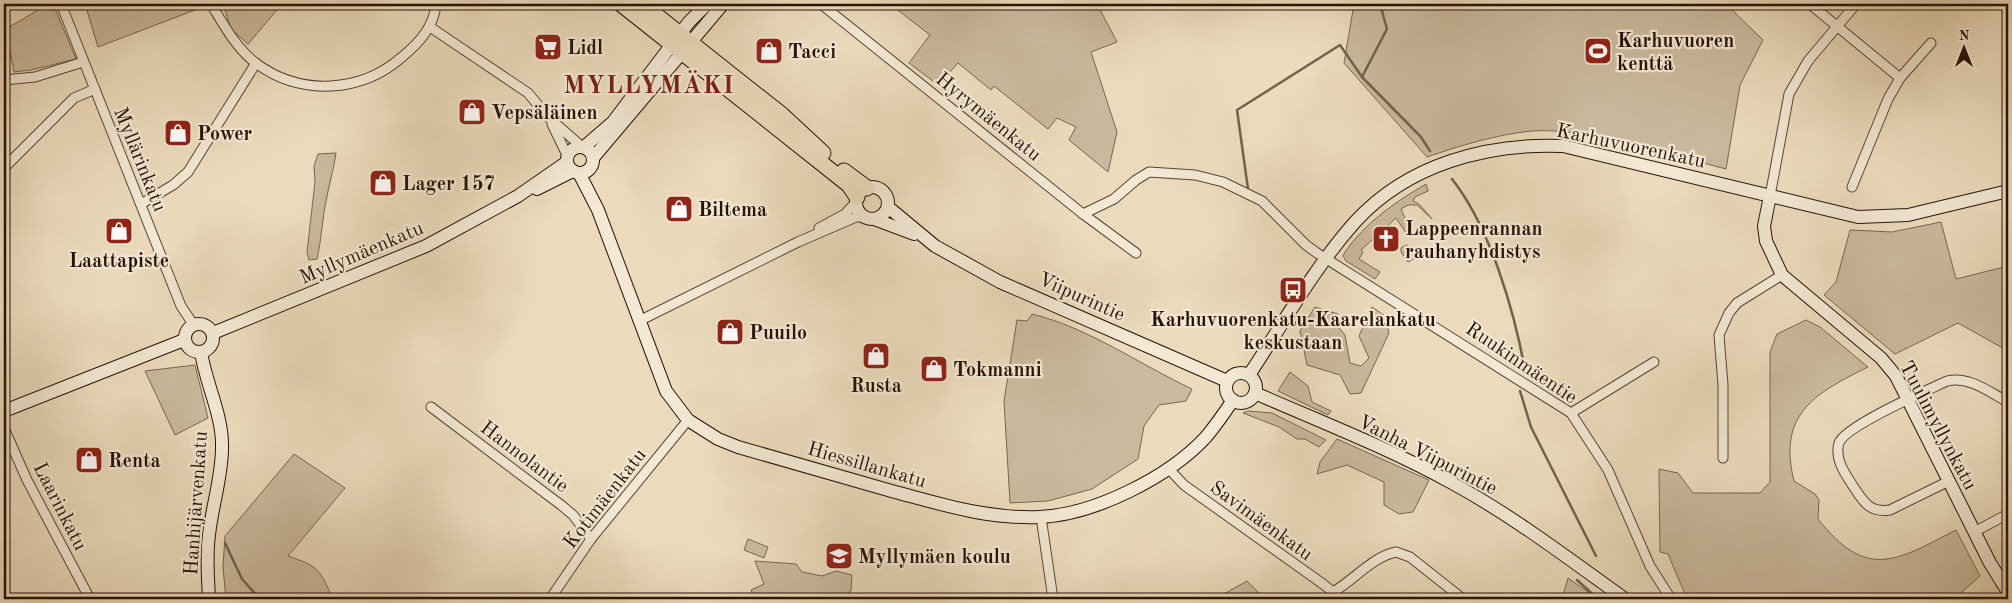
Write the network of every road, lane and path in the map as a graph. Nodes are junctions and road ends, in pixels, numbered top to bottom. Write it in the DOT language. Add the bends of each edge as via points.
graph roads {
  1 [pos="61,4"];
  2 [pos="214,4"];
  3 [pos="436,4"];
  4 [pos="621,4"];
  5 [pos="642,4"];
  6 [pos="707,4"];
  7 [pos="723,4"];
  8 [pos="821,4"];
  9 [pos="1810,4"];
  10 [pos="1856,4"];
  11 [pos="430,27"];
  12 [pos="1837,27"];
  13 [pos="682,43"];
  14 [pos="1931,43"];
  15 [pos="83,62"];
  16 [pos="256,63"];
  17 [pos="1900,78"];
  18 [pos="4,80"];
  19 [pos="95,89"];
  20 [pos="548,117"];
  21 [pos="583,147"];
  22 [pos="592,162"];
  23 [pos="572,165"];
  24 [pos="6,166"];
  25 [pos="1852,187"];
  26 [pos="2008,191"];
  27 [pos="860,196"];
  28 [pos="1770,196"];
  29 [pos="141,204"];
  30 [pos="888,206"];
  31 [pos="598,210"];
  32 [pos="1083,214"];
  33 [pos="869,218"];
  34 [pos="925,238"];
  35 [pos="798,242"];
  36 [pos="1136,253"];
  37 [pos="1326,259"];
  38 [pos="1782,275"];
  39 [pos="639,322"];
  40 [pos="193,324"];
  41 [pos="213,333"];
  42 [pos="184,340"];
  43 [pos="201,352"];
  44 [pos="1654,362"];
  45 [pos="1249,375"];
  46 [pos="1228,381"];
  47 [pos="1255,394"];
  48 [pos="1233,400"];
  49 [pos="1909,400"];
  50 [pos="2008,402"];
  51 [pos="431,408"];
  52 [pos="4,411"];
  53 [pos="1571,413"];
  54 [pos="688,420"];
  55 [pos="4,428"];
  56 [pos="1723,458"];
  57 [pos="1168,468"];
  58 [pos="1949,481"];
  59 [pos="2008,514"];
  60 [pos="1041,517"];
  61 [pos="1974,532"];
  62 [pos="591,539"];
  63 [pos="2008,592"];
  64 [pos="1335,596"];
  65 [pos="90,599"];
  66 [pos="209,599"];
  67 [pos="550,599"];
  68 [pos="1054,599"];
  69 [pos="1463,599"];
  70 [pos="1625,599"];
  71 [pos="1671,599"];
  1 -- 15 [label="street, Myllärinkatu"];
  2 -- 16 [label="street" via="214,10 233,40"];
  3 -- 11 [label="street"];
  4 -- 13 [label="main road"];
  5 -- 13 [label="main road"];
  6 -- 13 [label="street"];
  7 -- 13 [label="street"];
  8 -- 32 [label="street, Hyrymäenkatu"];
  9 -- 12 [label="street"];
  10 -- 12 [label="street"];
  11 -- 16 [label="street" via="390,67 371,78 342,86 310,86 291,82"];
  11 -- 20 [label="street, Hiessillankatu" via="513,81"];
  12 -- 17 [label="street"];
  12 -- 28 [label="street" via="1801,71 1789,94"];
  13 -- 21 [label="street" via="613,122"];
  13 -- 22 [label="street"];
  13 -- 27 [label="main road"];
  14 -- 17 [label="street"];
  15 -- 18 [label="street" via="35,77"];
  15 -- 19 [label="street, Myllärinkatu"];
  16 -- 29 [label="street" via="188,172"];
  17 -- 25 [label="street" via="1888,99"];
  19 -- 24 [label="street" via="74,98"];
  19 -- 29 [label="street, Myllärinkatu"];
  20 -- 21 [label="street, Hiessillankatu"];
  20 -- 23 [label="street, Hiessillankatu"];
  21 -- 22 [label="street" via="592,154"];
  21 -- 23 [label="street" via="570,150"];
  22 -- 23 [label="street" via="586,171"];
  22 -- 31 [label="street, Hiessillankatu"];
  23 -- 31 [label="street, Hiessillankatu"];
  23 -- 41 [label="street, Myllymäenkatu" via="426,246"];
  26 -- 28 [label="street, Karhuvuorenkatu" via="1908,215 1882,217 1840,214"];
  27 -- 30 [label="street" via="877,187 885,193"];
  27 -- 33 [label="street" via="857,208"];
  27 -- 35 [label="street" via="845,214"];
  28 -- 37 [label="street, Karhuvuorenkatu" via="1563,146 1506,147 1450,161 1396,188 1356,222"];
  28 -- 38 [label="street, Tuulimyllynkatu" via="1765,234"];
  29 -- 40 [label="street, Myllärinkatu" via="181,306"];
  30 -- 33 [label="street" via="880,217"];
  30 -- 34 [label="street, Viipurintie"];
  31 -- 39 [label="street, Hiessillankatu"];
  32 -- 36 [label="street, Hyrymäenkatu"];
  32 -- 37 [label="street, Ruukinmäentie" via="1114,199 1149,172 1195,175 1224,182 1262,201 1306,245"];
  33 -- 34 [label="street, Viipurintie"];
  33 -- 35 [label="street" via="856,217"];
  34 -- 46 [label="street, Viipurintie" via="1000,282"];
  35 -- 39 [label="street"];
  37 -- 45 [label="street, Karhuvuorenkatu"];
  37 -- 53 [label="street, Ruukinmäentie"];
  38 -- 49 [label="street, Tuulimyllynkatu" via="1881,358"];
  38 -- 56 [label="street" via="1737,303 1728,313 1719,335"];
  39 -- 54 [label="street, Hiessillankatu" via="666,391"];
  40 -- 41 [label="street" via="207,325"];
  40 -- 42 [label="street" via="187,329"];
  41 -- 43 [label="street" via="211,345"];
  42 -- 43 [label="street" via="188,348"];
  42 -- 52 [label="street"];
  43 -- 66 [label="street, Hanhijärvenkatu" via="220,422 222,448 209,535"];
  44 -- 53 [label="street"];
  45 -- 46 [label="street" via="1239,373"];
  45 -- 47 [label="street" via="1255,383"];
  46 -- 48 [label="street" via="1227,392"];
  47 -- 48 [label="street" via="1243,402"];
  47 -- 70 [label="street, Vanha Viipurintie" via="1452,483"];
  48 -- 57 [label="street, Hiessillankatu" via="1206,437"];
  49 -- 50 [label="street" via="1957,379 1969,381"];
  49 -- 58 [label="street, Tuulimyllynkatu"];
  49 -- 58 [label="street" via="1846,433 1839,443 1838,461 1867,506 1880,512"];
  51 -- 62 [label="street, Hannolantie" via="561,505"];
  53 -- 71 [label="street, Ruukinmäentie" via="1608,470 1650,566"];
  54 -- 60 [label="street, Hiessillankatu" via="738,448 869,485 981,515"];
  54 -- 62 [label="street, Kotimäenkatu"];
  55 -- 65 [label="street, Laarinkatu" via="27,480"];
  57 -- 60 [label="street, Hiessillankatu" via="1106,502"];
  57 -- 64 [label="street, Savimäenkatu" via="1184,485"];
  58 -- 61 [label="street, Tuulimyllynkatu"];
  59 -- 61 [label="street"];
  60 -- 68 [label="street"];
  61 -- 63 [label="street, Tuulimyllynkatu"];
  62 -- 67 [label="street, Kotimäenkatu"];
  64 -- 69 [label="street" via="1376,560 1396,552 1410,557"];
}
